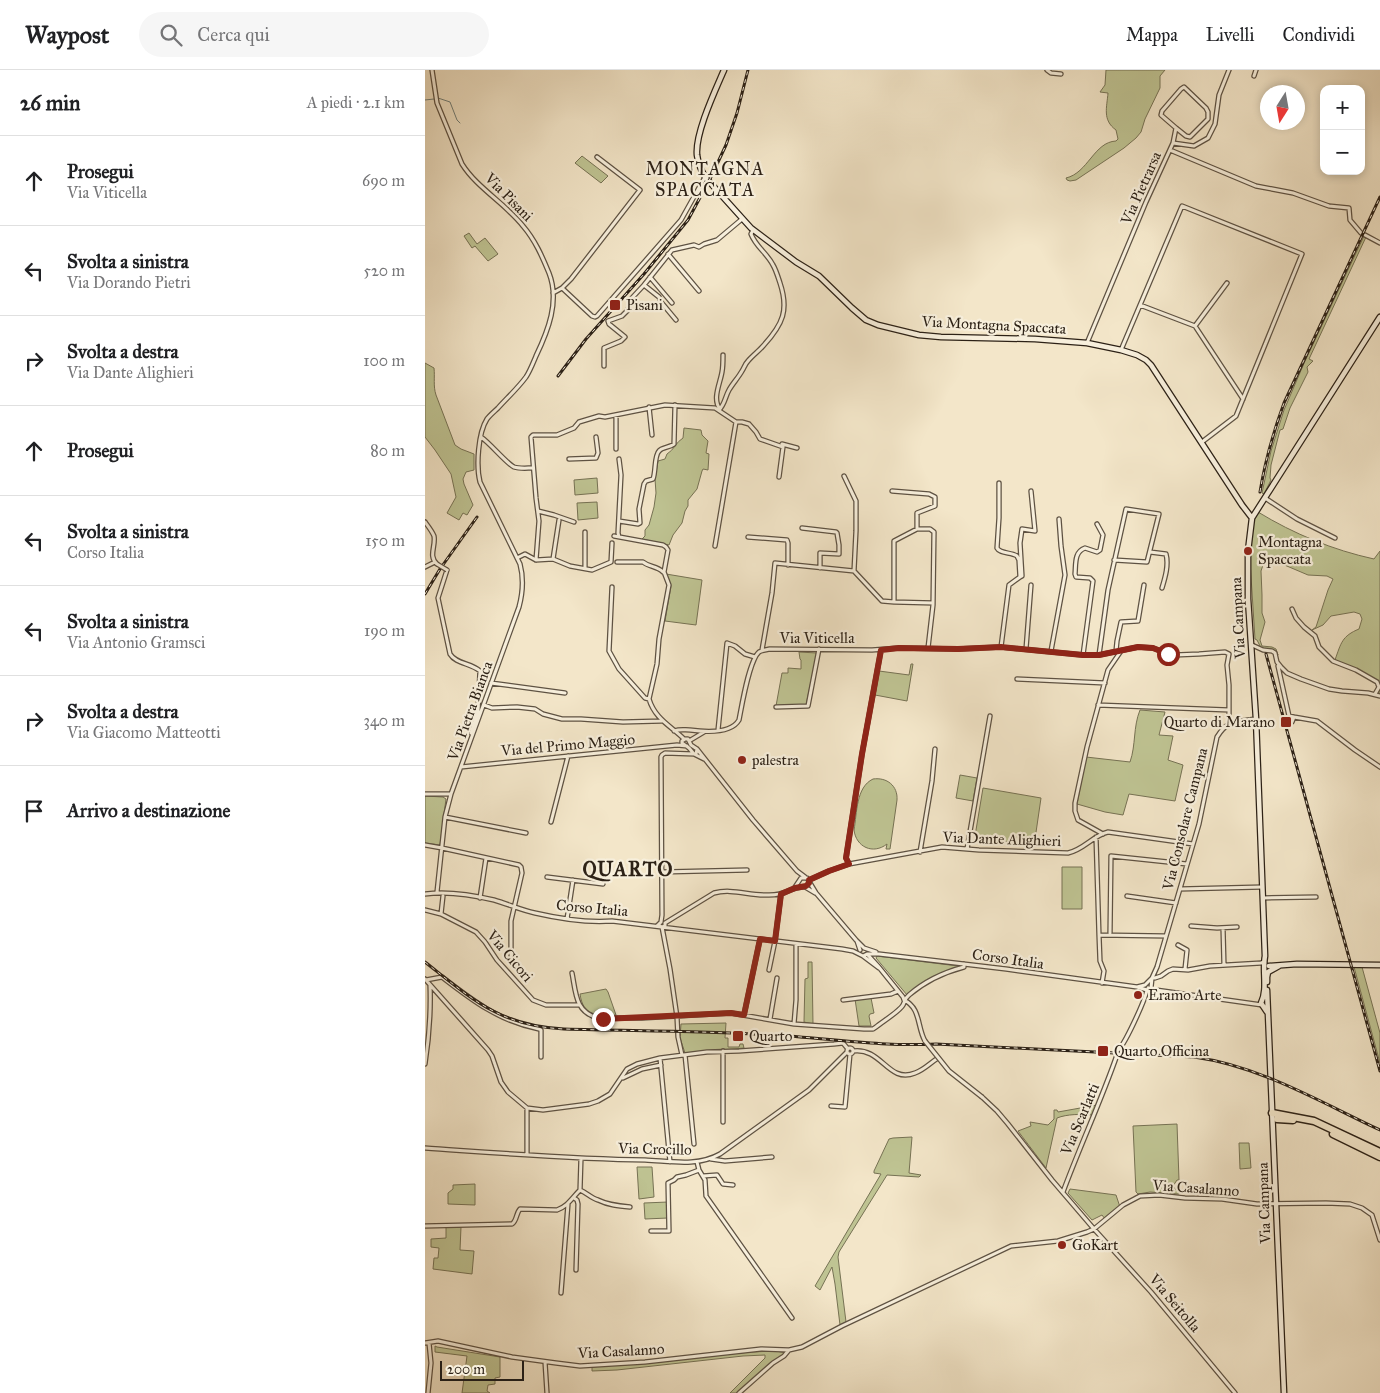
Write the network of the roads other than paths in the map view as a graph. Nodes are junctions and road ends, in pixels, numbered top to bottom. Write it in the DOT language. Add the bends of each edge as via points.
graph roads {
  1 [pos="432,70"];
  2 [pos="724,70"];
  3 [pos="1047,70"];
  4 [pos="1229,70"];
  5 [pos="1256,70"];
  6 [pos="1061,74"];
  7 [pos="1254,76"];
  8 [pos="1176,128"];
  9 [pos="1173,143"];
  10 [pos="1170,150"];
  11 [pos="597,157"];
  12 [pos="705,177"];
  13 [pos="742,219"];
  14 [pos="753,230"];
  15 [pos="1361,233"];
  16 [pos="1365,235"];
  17 [pos="1380,242"];
  18 [pos="668,254"];
  19 [pos="650,277"];
  20 [pos="1227,283"];
  21 [pos="644,285"];
  22 [pos="562,288"];
  23 [pos="699,291"];
  24 [pos="553,293"];
  25 [pos="673,303"];
  26 [pos="1141,305"];
  27 [pos="1380,317"];
  28 [pos="676,320"];
  29 [pos="1195,326"];
  30 [pos="1087,343"];
  31 [pos="1121,350"];
  32 [pos="723,355"];
  33 [pos="604,366"];
  34 [pos="1243,399"];
  35 [pos="675,405"];
  36 [pos="649,408"];
  37 [pos="720,410"];
  38 [pos="616,415"];
  39 [pos="736,422"];
  40 [pos="652,435"];
  41 [pos="758,436"];
  42 [pos="481,437"];
  43 [pos="597,437"];
  44 [pos="1202,442"];
  45 [pos="797,448"];
  46 [pos="616,449"];
  47 [pos="569,459"];
  48 [pos="619,459"];
  49 [pos="533,468"];
  50 [pos="844,476"];
  51 [pos="779,477"];
  52 [pos="999,483"];
  53 [pos="892,491"];
  54 [pos="1031,491"];
  55 [pos="1265,498"];
  56 [pos="538,511"];
  57 [pos="1252,518"];
  58 [pos="1059,519"];
  59 [pos="559,520"];
  60 [pos="619,521"];
  61 [pos="574,522"];
  62 [pos="426,524"];
  63 [pos="1097,524"];
  64 [pos="801,528"];
  65 [pos="917,529"];
  66 [pos="585,532"];
  67 [pos="615,536"];
  68 [pos="619,537"];
  69 [pos="748,537"];
  70 [pos="1335,538"];
  71 [pos="612,543"];
  72 [pos="715,546"];
  73 [pos="1150,552"];
  74 [pos="521,556"];
  75 [pos="553,559"];
  76 [pos="536,560"];
  77 [pos="1114,560"];
  78 [pos="617,562"];
  79 [pos="436,563"];
  80 [pos="789,565"];
  81 [pos="425,567"];
  82 [pos="585,568"];
  83 [pos="820,568"];
  84 [pos="854,571"];
  85 [pos="664,572"];
  86 [pos="1020,577"];
  87 [pos="523,583"];
  88 [pos="1031,585"];
  89 [pos="1144,585"];
  90 [pos="612,587"];
  91 [pos="1162,588"];
  92 [pos="894,602"];
  93 [pos="933,603"];
  94 [pos="1292,609"];
  95 [pos="1252,645"];
  96 [pos="1001,647"];
  97 [pos="928,648"];
  98 [pos="819,649"];
  99 [pos="1026,649"];
  100 [pos="762,650"];
  101 [pos="881,650"];
  102 [pos="1121,650"];
  103 [pos="1051,651"];
  104 [pos="1117,651"];
  105 [pos="1083,655"];
  106 [pos="1099,655"];
  107 [pos="755,657"];
  108 [pos="1277,662"];
  109 [pos="1017,679"];
  110 [pos="491,683"];
  111 [pos="1105,683"];
  112 [pos="565,693"];
  113 [pos="1375,694"];
  114 [pos="1380,696"];
  115 [pos="649,699"];
  116 [pos="484,705"];
  117 [pos="1098,705"];
  118 [pos="776,707"];
  119 [pos="1229,710"];
  120 [pos="990,716"];
  121 [pos="1294,717"];
  122 [pos="1255,719"];
  123 [pos="662,721"];
  124 [pos="1292,722"];
  125 [pos="1229,723"];
  126 [pos="718,730"];
  127 [pos="696,731"];
  128 [pos="707,731"];
  129 [pos="675,732"];
  130 [pos="697,735"];
  131 [pos="682,740"];
  132 [pos="689,741"];
  133 [pos="469,744"];
  134 [pos="677,745"];
  135 [pos="688,747"];
  136 [pos="697,749"];
  137 [pos="935,749"];
  138 [pos="686,753"];
  139 [pos="694,754"];
  140 [pos="568,756"];
  141 [pos="704,759"];
  142 [pos="461,766"];
  143 [pos="1380,767"];
  144 [pos="425,794"];
  145 [pos="451,794"];
  146 [pos="445,817"];
  147 [pos="551,822"];
  148 [pos="527,833"];
  149 [pos="1103,834"];
  150 [pos="1097,837"];
  151 [pos="1193,844"];
  152 [pos="425,845"];
  153 [pos="442,848"];
  154 [pos="967,849"];
  155 [pos="920,852"];
  156 [pos="486,858"];
  157 [pos="849,864"];
  158 [pos="1187,864"];
  159 [pos="747,870"];
  160 [pos="797,870"];
  161 [pos="661,872"];
  162 [pos="547,877"];
  163 [pos="805,877"];
  164 [pos="573,880"];
  165 [pos="799,881"];
  166 [pos="809,881"];
  167 [pos="603,884"];
  168 [pos="804,887"];
  169 [pos="1262,887"];
  170 [pos="795,888"];
  171 [pos="1180,889"];
  172 [pos="437,892"];
  173 [pos="816,893"];
  174 [pos="425,894"];
  175 [pos="781,894"];
  176 [pos="443,896"];
  177 [pos="1127,896"];
  178 [pos="1316,897"];
  179 [pos="480,898"];
  180 [pos="1263,898"];
  181 [pos="1176,903"];
  182 [pos="515,907"];
  183 [pos="425,910"];
  184 [pos="441,914"];
  185 [pos="674,918"];
  186 [pos="567,919"];
  187 [pos="661,924"];
  188 [pos="1191,926"];
  189 [pos="1237,927"];
  190 [pos="671,928"];
  191 [pos="1223,928"];
  192 [pos="676,929"];
  193 [pos="1110,933"];
  194 [pos="1099,935"];
  195 [pos="1166,936"];
  196 [pos="760,939"];
  197 [pos="857,940"];
  198 [pos="775,941"];
  199 [pos="796,944"];
  200 [pos="1178,945"];
  201 [pos="866,949"];
  202 [pos="860,950"];
  203 [pos="511,954"];
  204 [pos="878,954"];
  205 [pos="863,955"];
  206 [pos="874,962"];
  207 [pos="965,964"];
  208 [pos="1224,965"];
  209 [pos="1380,965"];
  210 [pos="1266,967"];
  211 [pos="880,969"];
  212 [pos="1185,969"];
  213 [pos="769,970"];
  214 [pos="572,973"];
  215 [pos="777,978"];
  216 [pos="1152,978"];
  217 [pos="426,980"];
  218 [pos="1102,983"];
  219 [pos="430,984"];
  220 [pos="1146,985"];
  221 [pos="1137,988"];
  222 [pos="1149,989"];
  223 [pos="898,991"];
  224 [pos="843,1000"];
  225 [pos="904,1000"];
  226 [pos="1264,1003"];
  227 [pos="579,1005"];
  228 [pos="744,1015"];
  229 [pos="677,1017"];
  230 [pos="770,1020"];
  231 [pos="794,1024"];
  232 [pos="427,1037"];
  233 [pos="723,1051"];
  234 [pos="849,1051"];
  235 [pos="683,1055"];
  236 [pos="541,1057"];
  237 [pos="660,1058"];
  238 [pos="938,1058"];
  239 [pos="425,1064"];
  240 [pos="661,1064"];
  241 [pos="627,1073"];
  242 [pos="831,1106"];
  243 [pos="527,1108"];
  244 [pos="1274,1118"];
  245 [pos="723,1122"];
  246 [pos="694,1144"];
  247 [pos="425,1148"];
  248 [pos="1380,1152"];
  249 [pos="527,1155"];
  250 [pos="772,1157"];
  251 [pos="1380,1157"];
  252 [pos="581,1158"];
  253 [pos="711,1159"];
  254 [pos="670,1162"];
  255 [pos="697,1162"];
  256 [pos="699,1170"];
  257 [pos="703,1176"];
  258 [pos="733,1186"];
  259 [pos="581,1190"];
  260 [pos="1063,1192"];
  261 [pos="574,1198"];
  262 [pos="568,1204"];
  263 [pos="1276,1204"];
  264 [pos="630,1208"];
  265 [pos="425,1226"];
  266 [pos="1094,1229"];
  267 [pos="651,1231"];
  268 [pos="1380,1240"];
  269 [pos="575,1270"];
  270 [pos="561,1293"];
  271 [pos="792,1318"];
  272 [pos="427,1343"];
  273 [pos="789,1350"];
  274 [pos="545,1362"];
  275 [pos="428,1393"];
  276 [pos="547,1393"];
  277 [pos="739,1393"];
  278 [pos="1235,1393"];
  279 [pos="1284,1393"];
  1 -- 24 [label="street, Via Pisani" via="435,99 465,169 523,225 537,246 551,278"];
  2 -- 12 [label="main road, Via Montagna Spaccata" via="698,138 697,154"];
  3 -- 6 [label="street"];
  4 -- 9 [label="street, Via Pietrarsa" via="1219,95 1215,124 1208,138 1194,146"];
  5 -- 7 [label="street"];
  8 -- 8 [label="street" via="1161,115 1185,87 1206,108 1208,119 1190,137"];
  8 -- 9 [label="street"];
  9 -- 10 [label="street, Via Pietrarsa"];
  10 -- 15 [label="street" via="1256,186 1293,193 1329,206 1349,208 1350,220"];
  10 -- 30 [label="street, Via Pietrarsa"];
  11 -- 22 [label="street" via="640,190"];
  12 -- 13 [label="main road, Via Montagna Spaccata"];
  12 -- 22 [label="street" via="681,220 597,316 592,316"];
  13 -- 14 [label="main road, Via Montagna Spaccata"];
  13 -- 18 [label="street" via="715,241 699,247 694,245 672,250"];
  14 -- 30 [label="main road, Via Montagna Spaccata" via="819,276 865,320 878,325 941,337"];
  14 -- 37 [label="street" via="753,240 773,264 785,307 775,331 747,362"];
  16 -- 17 [label="street"];
  18 -- 19 [label="street"];
  18 -- 23 [label="street"];
  19 -- 21 [label="street"];
  19 -- 25 [label="street"];
  20 -- 29 [label="street"];
  21 -- 28 [label="street" via="659,297"];
  21 -- 33 [label="street" via="631,299 628,310 608,321 625,337 604,348"];
  22 -- 24 [label="street"];
  24 -- 42 [label="street, Via Pisani" via="546,334 527,376 487,419"];
  26 -- 29 [label="street"];
  26 -- 31 [label="street"];
  26 -- 34 [label="street" via="1182,206 1301,254"];
  27 -- 55 [label="main road, Via Campana"];
  29 -- 34 [label="street"];
  30 -- 31 [label="main road, Via Montagna Spaccata"];
  31 -- 44 [label="main road, Via Montagna Spaccata" via="1137,355 1151,365"];
  32 -- 37 [label="street" via="716,400"];
  34 -- 44 [label="street" via="1236,416"];
  35 -- 36 [label="street"];
  35 -- 37 [label="street"];
  35 -- 60 [label="street" via="674,444 659,451 653,479 644,484 640,524"];
  36 -- 38 [label="street"];
  36 -- 40 [label="street"];
  37 -- 39 [label="street"];
  38 -- 46 [label="street"];
  38 -- 49 [label="street" via="583,420 557,435 531,435"];
  39 -- 41 [label="street" via="749,424"];
  39 -- 72 [label="street"];
  41 -- 45 [label="street"];
  41 -- 51 [label="street" via="783,447"];
  42 -- 49 [label="street" via="512,466"];
  42 -- 74 [label="street, Via Pisani" via="478,455 480,482"];
  43 -- 47 [label="street" via="596,458"];
  44 -- 57 [label="main road, Via Montagna Spaccata"];
  48 -- 60 [label="street"];
  49 -- 56 [label="street"];
  50 -- 84 [label="street" via="855,501"];
  52 -- 86 [label="street" via="997,548 1017,556"];
  53 -- 65 [label="street" via="935,497 935,506 916,515"];
  54 -- 86 [label="street" via="1035,531 1022,529"];
  55 -- 57 [label="main road, Via Campana"];
  55 -- 70 [label="street"];
  56 -- 61 [label="street"];
  56 -- 76 [label="street"];
  57 -- 95 [label="main road, Via Campana" via="1248,599"];
  58 -- 103 [label="street" via="1065,575"];
  59 -- 75 [label="street"];
  60 -- 68 [label="street"];
  62 -- 79 [label="street" via="434,536 432,555"];
  63 -- 105 [label="street" via="1103,535 1100,550 1085,548 1077,554 1075,574 1093,581"];
  64 -- 83 [label="street" via="837,533 839,554 821,553"];
  65 -- 92 [label="street" via="893,543"];
  65 -- 93 [label="street" via="934,532"];
  66 -- 82 [label="street"];
  67 -- 68 [label="street"];
  68 -- 85 [label="street" via="666,547"];
  69 -- 80 [label="street" via="787,540"];
  71 -- 82 [label="street" via="611,562 597,569"];
  73 -- 77 [label="street" via="1147,562"];
  73 -- 77 [label="street" via="1159,514 1126,509"];
  73 -- 91 [label="street" via="1166,554"];
  74 -- 76 [label="street"];
  74 -- 87 [label="street, Via Pisani"];
  75 -- 76 [label="street"];
  75 -- 82 [label="street"];
  77 -- 106 [label="street"];
  78 -- 85 [label="street" via="643,562"];
  79 -- 81 [label="street"];
  79 -- 133 [label="street, bridge" via="447,570 438,598 450,654 453,659 479,671 478,711"];
  80 -- 83 [label="street"];
  80 -- 100 [label="street" via="775,563"];
  83 -- 84 [label="street"];
  84 -- 92 [label="street" via="881,601"];
  85 -- 115 [label="street" via="669,586"];
  86 -- 96 [label="street" via="1009,585"];
  87 -- 110 [label="street, Via Pietra Bianca" via="519,607"];
  88 -- 99 [label="street"];
  89 -- 104 [label="street" via="1138,621 1121,622"];
  90 -- 115 [label="street" via="609,651 619,669"];
  92 -- 93 [label="street"];
  93 -- 97 [label="street"];
  94 -- 113 [label="street" via="1333,661 1377,682 1379,687"];
  95 -- 108 [label="street" via="1275,653"];
  95 -- 122 [label="main road, Via Campana"];
  96 -- 97 [label="street, Via Viticella"];
  96 -- 99 [label="street, Via Viticella"];
  97 -- 101 [label="street, Via Viticella"];
  98 -- 100 [label="street, Via Viticella"];
  98 -- 101 [label="street, Via Viticella"];
  98 -- 118 [label="street" via="808,706"];
  99 -- 103 [label="street, Via Viticella"];
  100 -- 107 [label="street, Via Viticella"];
  101 -- 157 [label="street" via="846,858"];
  102 -- 104 [label="street, Via Viticella"];
  102 -- 111 [label="street" via="1110,665"];
  102 -- 119 [label="street, Via Viticella" via="1138,647 1168,654 1227,652"];
  103 -- 105 [label="street, Via Viticella"];
  104 -- 106 [label="street, Via Viticella"];
  105 -- 106 [label="street, Via Viticella"];
  107 -- 126 [label="street, Via Viticella" via="738,722 731,728"];
  107 -- 126 [label="street" via="727,643"];
  108 -- 113 [label="street" via="1287,673 1316,685"];
  108 -- 121 [label="street" via="1289,716"];
  109 -- 111 [label="street"];
  110 -- 112 [label="street"];
  110 -- 116 [label="street, Via Pietra Bianca"];
  111 -- 117 [label="street"];
  113 -- 114 [label="street"];
  115 -- 123 [label="street"];
  116 -- 123 [label="street" via="535,709 562,720"];
  116 -- 133 [label="street, Via Pietra Bianca"];
  117 -- 119 [label="street"];
  117 -- 149 [label="street" via="1075,805 1078,820"];
  119 -- 125 [label="street, Via Viticella"];
  120 -- 154 [label="street"];
  121 -- 124 [label="street"];
  121 -- 143 [label="street" via="1317,721"];
  122 -- 125 [label="street"];
  122 -- 169 [label="main road, Via Campana"];
  123 -- 129 [label="street"];
  125 -- 151 [label="street, Via Consolare Campana" via="1215,743"];
  126 -- 128 [label="street"];
  127 -- 128 [label="street"];
  127 -- 129 [label="street" via="679,729"];
  127 -- 130 [label="street"];
  128 -- 130 [label="street"];
  129 -- 131 [label="street"];
  130 -- 132 [label="street"];
  131 -- 132 [label="street"];
  131 -- 134 [label="street"];
  131 -- 135 [label="street"];
  132 -- 136 [label="street"];
  133 -- 142 [label="street, Via Pietra Bianca"];
  134 -- 135 [label="street, Via del Primo Maggio"];
  134 -- 140 [label="street, Via del Primo Maggio"];
  135 -- 138 [label="street"];
  135 -- 139 [label="street"];
  136 -- 139 [label="street"];
  136 -- 141 [label="street"];
  137 -- 155 [label="street"];
  138 -- 139 [label="street"];
  138 -- 161 [label="street" via="665,753 661,757"];
  139 -- 141 [label="street"];
  140 -- 142 [label="street, Via del Primo Maggio"];
  140 -- 147 [label="street"];
  141 -- 160 [label="street"];
  142 -- 145 [label="street, Via Pietra Bianca"];
  144 -- 145 [label="street"];
  145 -- 146 [label="street, Via Pietra Bianca"];
  146 -- 148 [label="street"];
  146 -- 153 [label="street, Via Pietra Bianca"];
  149 -- 150 [label="street, Via Dante Alighieri"];
  149 -- 151 [label="street, Via Dante Alighieri" via="1108,832"];
  150 -- 154 [label="street, Via Dante Alighieri" via="1068,853"];
  150 -- 194 [label="street"];
  151 -- 158 [label="street, Via Consolare Campana"];
  152 -- 153 [label="street"];
  153 -- 156 [label="street"];
  153 -- 172 [label="street, Via Pietra Bianca"];
  154 -- 155 [label="street, Via Dante Alighieri" via="942,847"];
  155 -- 157 [label="street, Via Dante Alighieri"];
  156 -- 179 [label="street"];
  156 -- 182 [label="street" via="521,867"];
  157 -- 166 [label="street, Via Dante Alighieri"];
  158 -- 171 [label="street, Via Consolare Campana"];
  158 -- 193 [label="street" via="1111,856"];
  159 -- 161 [label="street"];
  160 -- 163 [label="street"];
  160 -- 165 [label="street"];
  161 -- 187 [label="street"];
  162 -- 164 [label="street"];
  163 -- 165 [label="street"];
  163 -- 166 [label="street"];
  164 -- 167 [label="street"];
  164 -- 186 [label="street"];
  165 -- 168 [label="street"];
  165 -- 170 [label="street"];
  166 -- 168 [label="street"];
  166 -- 173 [label="street"];
  168 -- 170 [label="street"];
  168 -- 173 [label="street"];
  169 -- 171 [label="street"];
  169 -- 180 [label="main road, Via Campana"];
  170 -- 175 [label="street"];
  171 -- 181 [label="street, Via Consolare Campana"];
  172 -- 174 [label="street, Corso Italia"];
  172 -- 179 [label="street, Corso Italia"];
  173 -- 197 [label="street"];
  175 -- 185 [label="street" via="714,893"];
  175 -- 198 [label="street"];
  176 -- 184 [label="street"];
  177 -- 181 [label="street"];
  178 -- 180 [label="street"];
  179 -- 182 [label="street, Corso Italia"];
  180 -- 210 [label="main road, Via Campana"];
  181 -- 195 [label="street, Via Consolare Campana"];
  182 -- 186 [label="street, Corso Italia"];
  182 -- 203 [label="street" via="511,921"];
  183 -- 184 [label="street, Via Cicori"];
  184 -- 227 [label="street, Via Cicori" via="479,935 533,1000 546,1005"];
  185 -- 187 [label="street"];
  185 -- 190 [label="street"];
  185 -- 192 [label="street"];
  186 -- 187 [label="street, Corso Italia" via="593,923"];
  187 -- 190 [label="street, Corso Italia"];
  187 -- 229 [label="street"];
  188 -- 191 [label="street"];
  189 -- 191 [label="street"];
  190 -- 192 [label="street, Corso Italia"];
  191 -- 208 [label="street"];
  192 -- 196 [label="street, Corso Italia"];
  194 -- 195 [label="street"];
  194 -- 218 [label="street" via="1100,961 1104,971"];
  195 -- 216 [label="street, Via Consolare Campana"];
  196 -- 198 [label="street, Corso Italia"];
  196 -- 228 [label="street"];
  197 -- 201 [label="street"];
  197 -- 202 [label="street"];
  198 -- 199 [label="street, Corso Italia"];
  198 -- 213 [label="street"];
  199 -- 205 [label="street, Corso Italia" via="842,949"];
  199 -- 231 [label="street"];
  200 -- 212 [label="street" via="1187,950"];
  201 -- 202 [label="street"];
  201 -- 204 [label="street"];
  201 -- 205 [label="street"];
  202 -- 205 [label="street"];
  204 -- 205 [label="street"];
  204 -- 206 [label="street"];
  204 -- 207 [label="street, Corso Italia"];
  205 -- 206 [label="street"];
  205 -- 211 [label="street"];
  206 -- 211 [label="street"];
  207 -- 218 [label="street, Corso Italia"];
  207 -- 225 [label="street" via="925,984"];
  208 -- 210 [label="street"];
  208 -- 212 [label="street"];
  209 -- 210 [label="main road" via="1292,964"];
  210 -- 226 [label="main road, Via Campana"];
  211 -- 223 [label="street"];
  212 -- 216 [label="street" via="1173,969"];
  214 -- 227 [label="street"];
  215 -- 230 [label="street"];
  216 -- 220 [label="street, Via Consolare Campana"];
  216 -- 222 [label="street, Via Consolare Campana"];
  217 -- 219 [label="street"];
  217 -- 236 [label="street" via="442,977 476,1004 520,1025 541,1030"];
  218 -- 221 [label="street, Corso Italia"];
  219 -- 232 [label="street"];
  219 -- 243 [label="street" via="488,1050 504,1086"];
  220 -- 221 [label="street, Corso Italia"];
  220 -- 222 [label="street" via="1145,988"];
  221 -- 222 [label="street, Corso Italia"];
  222 -- 226 [label="street, Corso Italia"];
  222 -- 260 [label="street, Via Scarlatti" via="1118,1052"];
  223 -- 224 [label="street"];
  223 -- 225 [label="street"];
  225 -- 231 [label="street" via="901,1007 873,1029"];
  225 -- 238 [label="street, Via Seitolla, bridge" via="918,1015 925,1041"];
  226 -- 244 [label="main road, Via Campana"];
  227 -- 229 [label="street" via="589,1015 603,1019"];
  228 -- 229 [label="street"];
  228 -- 230 [label="street"];
  229 -- 235 [label="street"];
  230 -- 231 [label="street"];
  232 -- 239 [label="street"];
  233 -- 234 [label="street" via="843,1043"];
  233 -- 235 [label="street"];
  233 -- 245 [label="street"];
  234 -- 238 [label="street" via="867,1051 896,1073 917,1072"];
  234 -- 242 [label="street" via="845,1107"];
  234 -- 253 [label="street, Via Crocillo" via="809,1090"];
  235 -- 237 [label="street"];
  235 -- 246 [label="street"];
  237 -- 240 [label="street"];
  237 -- 241 [label="street" via="637,1064"];
  238 -- 260 [label="street, Via Seitolla, bridge" via="997,1111"];
  240 -- 241 [label="street"];
  240 -- 254 [label="street"];
  241 -- 243 [label="street" via="610,1094 598,1101 549,1110"];
  243 -- 249 [label="street"];
  244 -- 248 [label="highway" via="1314,1121"];
  244 -- 251 [label="highway" via="1312,1124"];
  244 -- 263 [label="main road, Via Campana"];
  247 -- 249 [label="street, Via Crocillo"];
  249 -- 252 [label="street, Via Crocillo"];
  250 -- 253 [label="street"];
  252 -- 254 [label="street, Via Crocillo"];
  252 -- 259 [label="street"];
  253 -- 255 [label="street, Via Crocillo"];
  254 -- 255 [label="street, Via Crocillo"];
  255 -- 256 [label="street"];
  256 -- 257 [label="street"];
  256 -- 267 [label="street" via="668,1183 669,1231"];
  257 -- 258 [label="street" via="717,1176 723,1184"];
  257 -- 271 [label="street" via="707,1196"];
  259 -- 261 [label="street"];
  259 -- 264 [label="street" via="600,1201"];
  260 -- 266 [label="street, Via Seitolla"];
  261 -- 262 [label="street"];
  261 -- 269 [label="street" via="578,1202"];
  262 -- 265 [label="street" via="557,1210 520,1209 511,1224"];
  262 -- 270 [label="street"];
  263 -- 266 [label="street, Via Casalanno" via="1149,1195 1123,1205"];
  263 -- 268 [label="street, Via Casalanno" via="1326,1202 1359,1206 1372,1215"];
  263 -- 279 [label="main road, Via Campana"];
  266 -- 273 [label="street, Via Casalanno" via="1058,1241 1011,1246 802,1347"];
  266 -- 278 [label="street, Via Seitolla"];
  272 -- 274 [label="street, Via Casalanno" via="446,1342"];
  272 -- 275 [label="street" via="431,1363"];
  273 -- 274 [label="street, Via Casalanno" via="761,1349 593,1366"];
  273 -- 277 [label="street"];
  274 -- 276 [label="street"];
}
